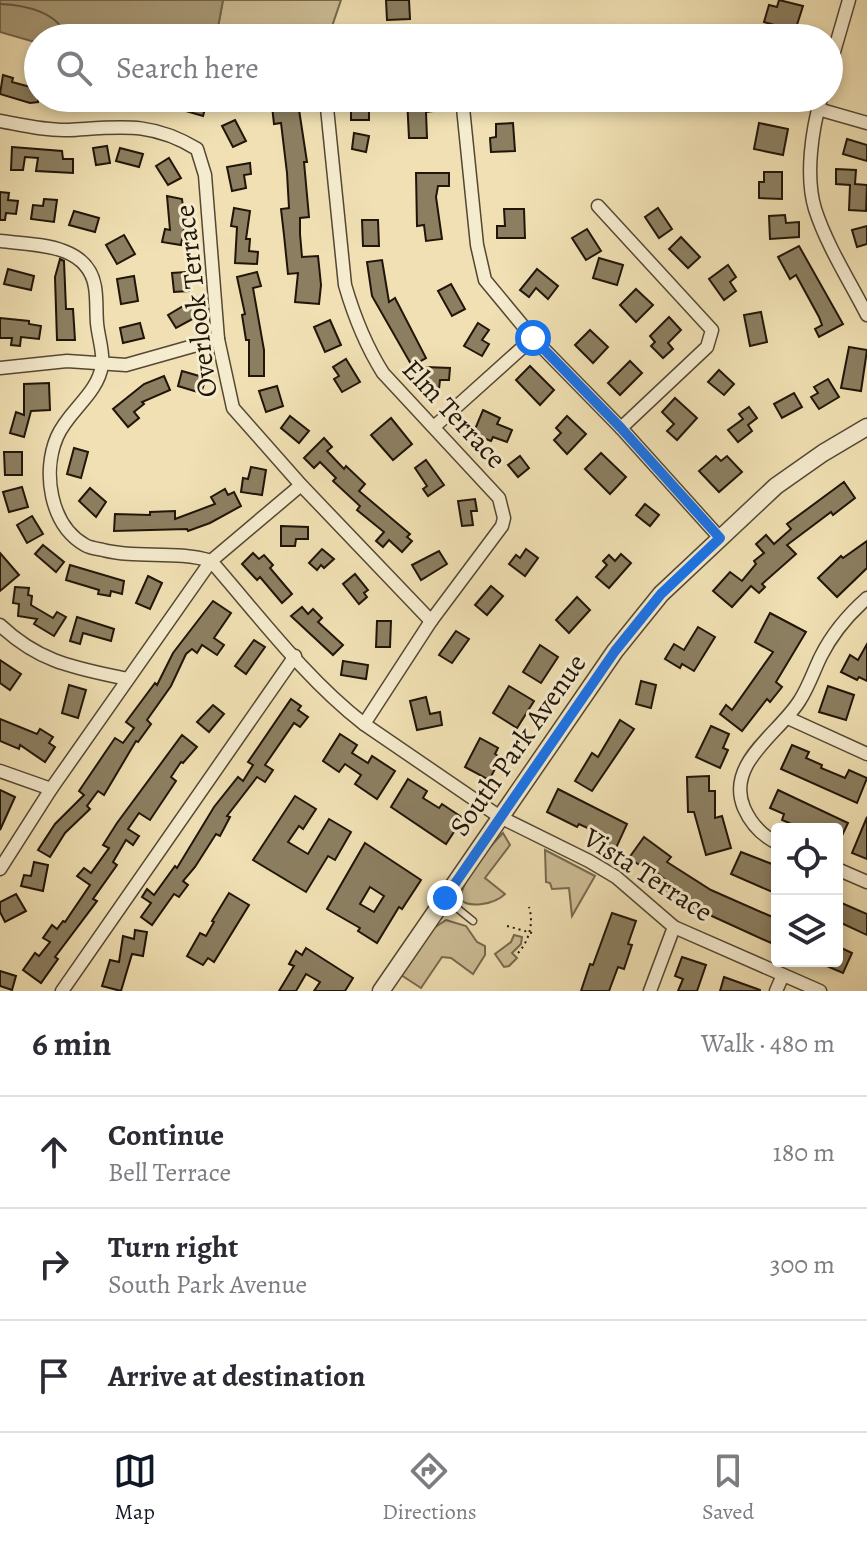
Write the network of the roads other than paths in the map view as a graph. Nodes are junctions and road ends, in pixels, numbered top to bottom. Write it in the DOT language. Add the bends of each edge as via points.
graph roads {
  1 [pos="849,0"];
  2 [pos="842,24"];
  3 [pos="327,112"];
  4 [pos="464,112"];
  5 [pos="818,112"];
  6 [pos="839,112"];
  7 [pos="0,121"];
  8 [pos="867,123"];
  9 [pos="598,206"];
  10 [pos="0,241"];
  11 [pos="867,315"];
  12 [pos="533,338"];
  13 [pos="218,339"];
  14 [pos="102,365"];
  15 [pos="0,368"];
  16 [pos="435,426"];
  17 [pos="867,427"];
  18 [pos="621,428"];
  19 [pos="301,485"];
  20 [pos="720,538"];
  21 [pos="211,561"];
  22 [pos="867,598"];
  23 [pos="431,621"];
  24 [pos="0,625"];
  25 [pos="295,656"];
  26 [pos="127,679"];
  27 [pos="788,718"];
  28 [pos="364,724"];
  29 [pos="867,754"];
  30 [pos="0,771"];
  31 [pos="51,789"];
  32 [pos="500,817"];
  33 [pos="771,839"];
  34 [pos="0,869"];
  35 [pos="843,872"];
  36 [pos="867,882"];
  37 [pos="445,898"];
  38 [pos="473,921"];
  39 [pos="674,927"];
  40 [pos="783,975"];
  41 [pos="62,991"];
  42 [pos="381,991"];
  43 [pos="650,991"];
  44 [pos="776,991"];
  45 [pos="820,991"];
  1 -- 2 [label="street"];
  3 -- 16 [label="street, Elm Terrace" via="352,309 383,373"];
  4 -- 12 [label="street" via="480,266 485,280"];
  5 -- 11 [label="street" via="811,173 815,208"];
  6 -- 8 [label="street"];
  7 -- 13 [label="street, Overlook Terrace" via="67,130 148,129 177,136 197,149 205,175"];
  9 -- 18 [label="street" via="712,330 707,347"];
  10 -- 14 [label="street" via="65,251 85,262 95,285"];
  12 -- 16 [label="street"];
  12 -- 18 [label="street"];
  13 -- 14 [label="street" via="126,365"];
  13 -- 19 [label="street, Overlook Terrace" via="233,408"];
  14 -- 15 [label="street" via="67,361"];
  14 -- 21 [label="street" via="94,386 56,438 50,495 64,525 85,546 120,555"];
  16 -- 23 [label="street, Elm Terrace" via="499,498 504,518"];
  17 -- 20 [label="street, South Park Avenue" via="776,486"];
  18 -- 20 [label="street"];
  19 -- 21 [label="street"];
  19 -- 23 [label="street, Overlook Terrace"];
  20 -- 32 [label="street, South Park Avenue" via="661,594 615,651"];
  21 -- 25 [label="street, Vista Terrace"];
  21 -- 26 [label="street"];
  22 -- 27 [label="street" via="833,635"];
  23 -- 28 [label="street, Elm Terrace"];
  24 -- 26 [label="street" via="64,666"];
  25 -- 28 [label="street, Vista Terrace"];
  25 -- 41 [label="street"];
  26 -- 31 [label="street"];
  27 -- 29 [label="street"];
  27 -- 33 [label="street" via="750,759 741,789 750,820"];
  28 -- 32 [label="street, Vista Terrace"];
  30 -- 31 [label="street"];
  31 -- 34 [label="street"];
  32 -- 37 [label="street, South Park Avenue"];
  32 -- 39 [label="street, Vista Terrace" via="616,877"];
  35 -- 36 [label="street"];
  37 -- 38 [label="lane"];
  37 -- 42 [label="street, South Park Avenue"];
  39 -- 40 [label="street, Vista Terrace"];
  39 -- 43 [label="street"];
  40 -- 44 [label="street"];
  40 -- 45 [label="street, Vista Terrace"];
}
